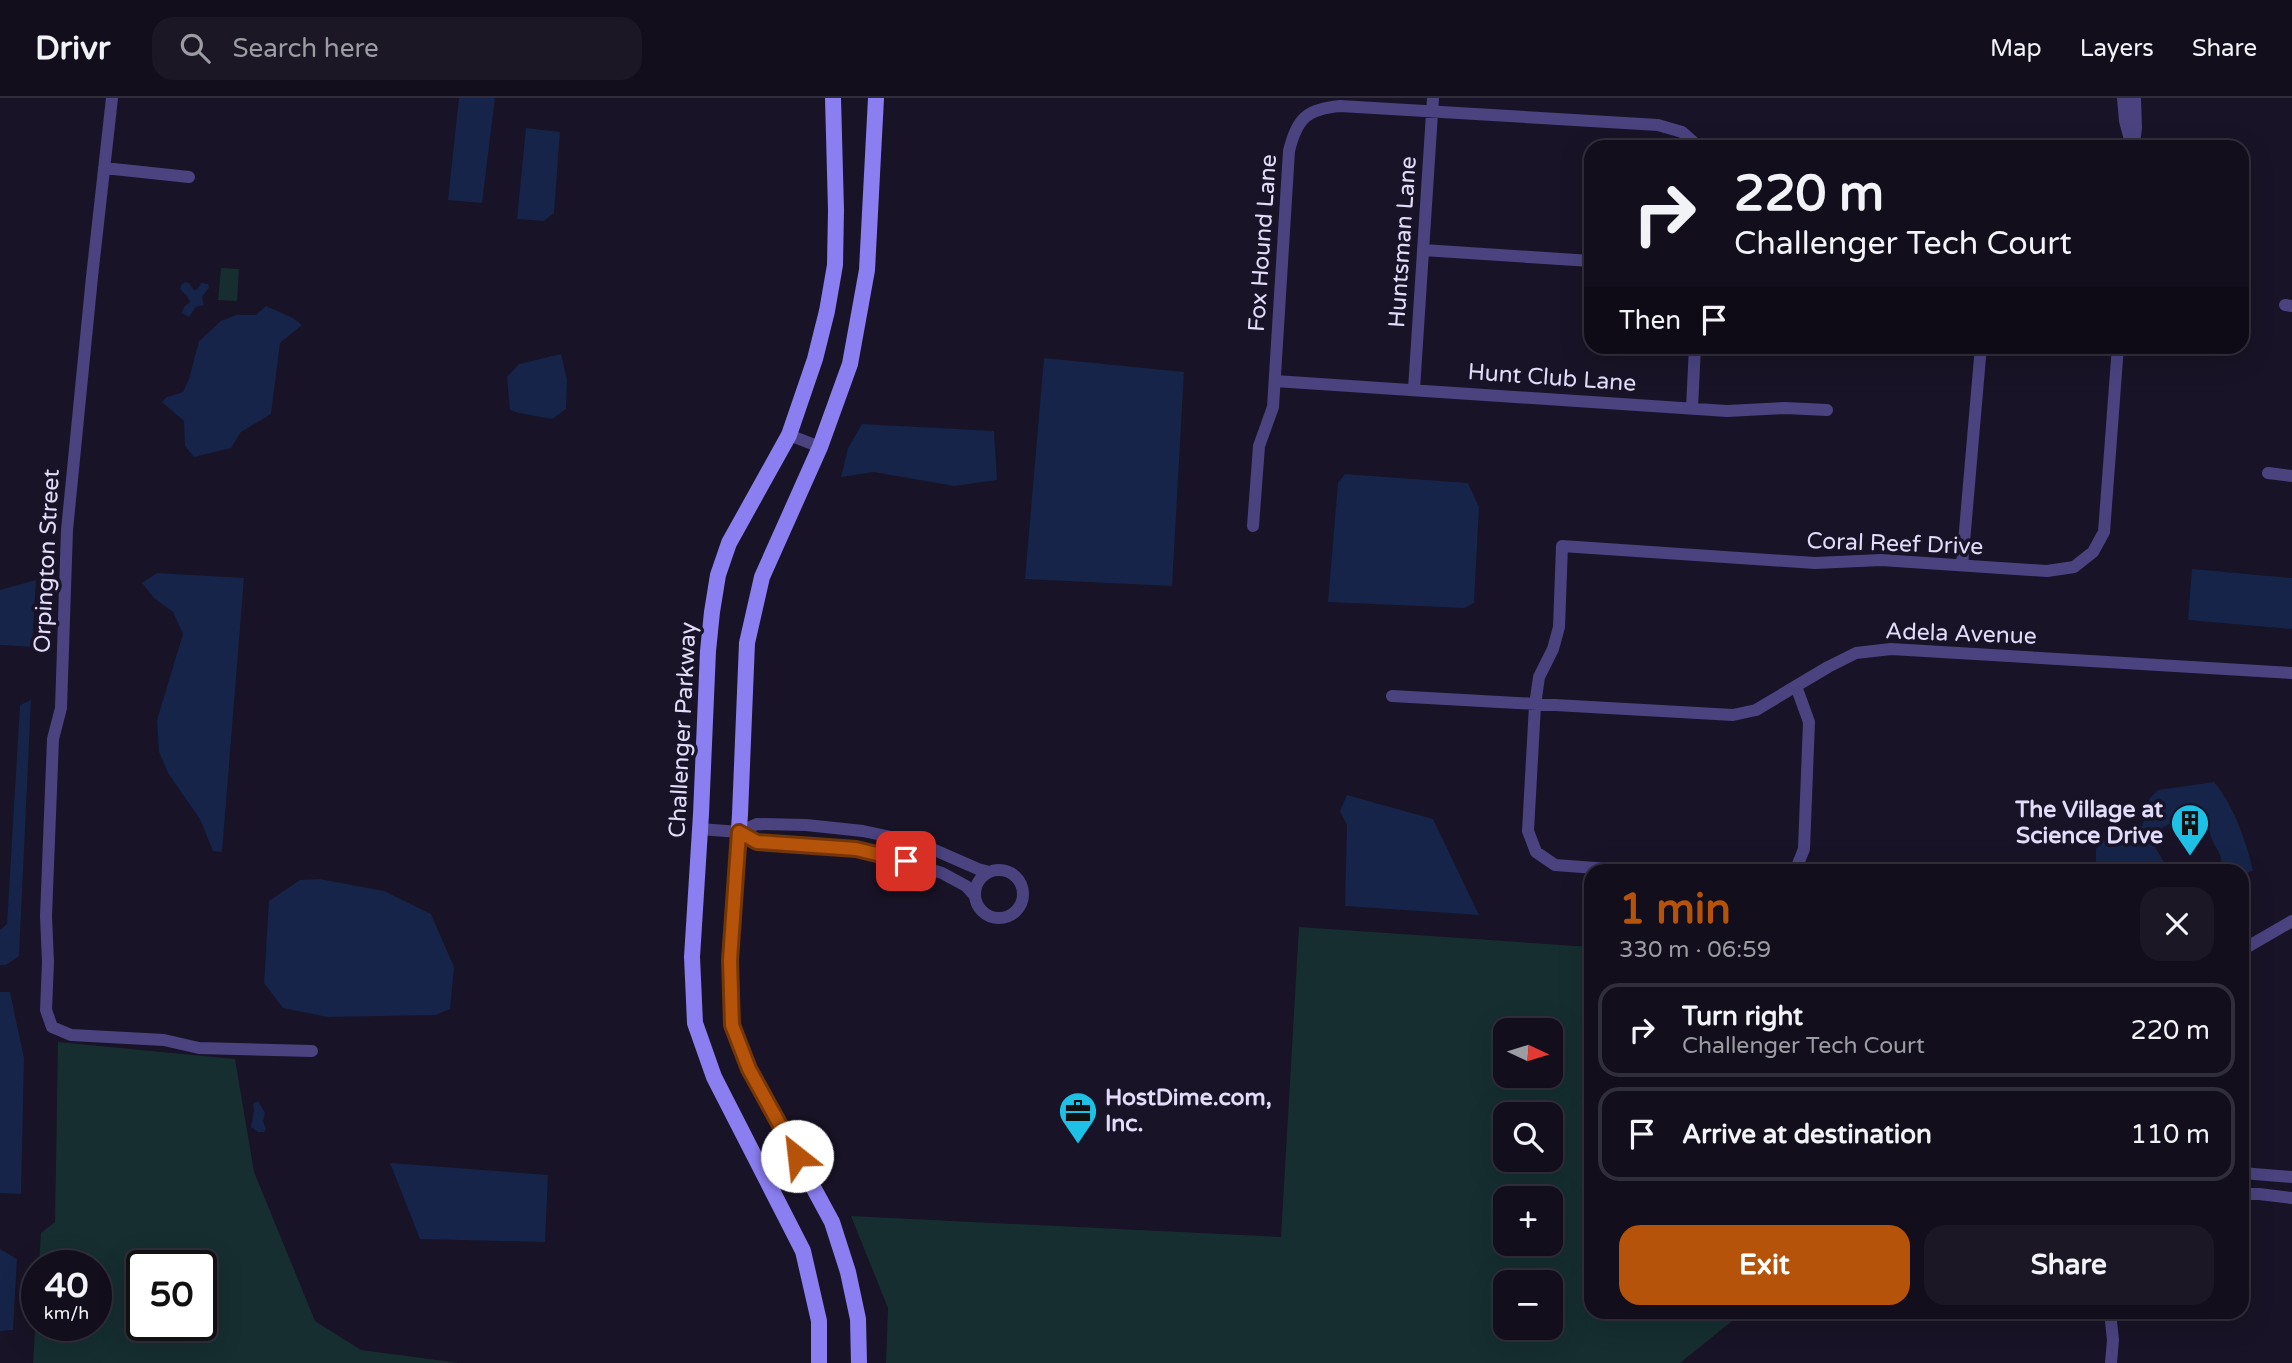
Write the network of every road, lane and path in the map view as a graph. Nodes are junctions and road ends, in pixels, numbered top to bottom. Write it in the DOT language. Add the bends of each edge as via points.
graph roads {
  1 [pos="112,98"];
  2 [pos="833,98"];
  3 [pos="876,98"];
  4 [pos="2123,98"];
  5 [pos="2136,98"];
  6 [pos="1433,104"];
  7 [pos="1691,140"];
  8 [pos="2131,140"];
  9 [pos="2134,140"];
  10 [pos="104,168"];
  11 [pos="189,177"];
  12 [pos="1423,250"];
  13 [pos="1584,261"];
  14 [pos="1695,354"];
  15 [pos="1981,354"];
  16 [pos="2117,354"];
  17 [pos="1275,381"];
  18 [pos="1414,389"];
  19 [pos="1692,408"];
  20 [pos="1827,410"];
  21 [pos="789,435"];
  22 [pos="820,447"];
  23 [pos="2268,473"];
  24 [pos="2292,476"];
  25 [pos="1253,527"];
  26 [pos="1962,565"];
  27 [pos="2292,673"];
  28 [pos="1796,686"];
  29 [pos="1392,696"];
  30 [pos="1535,705"];
  31 [pos="700,829"];
  32 [pos="739,832"];
  33 [pos="1798,864"];
  34 [pos="1584,867"];
  35 [pos="989,872"];
  36 [pos="975,896"];
  37 [pos="2292,921"];
  38 [pos="2249,946"];
  39 [pos="312,1051"];
  40 [pos="2249,1174"];
  41 [pos="2292,1177"];
  42 [pos="2249,1195"];
  43 [pos="2292,1198"];
  44 [pos="2111,1319"];
  45 [pos="2118,1319"];
  46 [pos="2113,1340"];
  47 [pos="820,1363"];
  48 [pos="859,1363"];
  49 [pos="2111,1363"];
  1 -- 10 [label="street, Orpington Street"];
  2 -- 21 [label="main road, Challenger Parkway" via="835,265 815,359"];
  3 -- 22 [label="main road" via="867,270 850,364"];
  4 -- 8 [label="street"];
  5 -- 9 [label="street"];
  6 -- 7 [label="street, Fox Hound Lane" via="1658,125 1682,132"];
  6 -- 12 [label="street, Huntsman Lane"];
  6 -- 17 [label="street, Fox Hound Lane" via="1331,107 1310,112 1300,122 1289,151"];
  10 -- 11 [label="street"];
  10 -- 39 [label="street, Orpington Street" via="67,530 61,708 53,739 46,1010 52,1027 71,1035 164,1040 199,1048"];
  12 -- 13 [label="street"];
  12 -- 18 [label="street, Huntsman Lane"];
  14 -- 19 [label="street"];
  15 -- 26 [label="street"];
  16 -- 26 [label="street, Coral Reef Drive" via="2104,532 2093,552 2074,567 2047,571"];
  17 -- 18 [label="street, Hunt Club Lane"];
  17 -- 25 [label="street, Fox Hound Lane" via="1271,416 1259,446"];
  18 -- 19 [label="street, Hunt Club Lane"];
  19 -- 20 [label="street, Hunt Club Lane"];
  21 -- 22 [label="street"];
  21 -- 31 [label="main road, Challenger Parkway" via="729,543 718,575 708,651"];
  22 -- 32 [label="main road" via="762,577 747,643"];
  23 -- 24 [label="street"];
  26 -- 30 [label="street, Coral Reef Drive" via="1881,560 1815,563 1563,546 1559,627 1539,677"];
  27 -- 28 [label="street, Adela Avenue" via="1891,649 1856,653"];
  28 -- 30 [label="street, Adela Avenue" via="1756,710 1733,715"];
  28 -- 33 [label="street" via="1809,722 1804,849"];
  29 -- 30 [label="street, Adela Avenue"];
  30 -- 34 [label="street" via="1528,831 1536,852 1555,865"];
  31 -- 32 [label="street"];
  31 -- 47 [label="main road, Challenger Parkway" via="692,957 695,1023 714,1077 803,1251 819,1321"];
  32 -- 35 [label="street" via="757,824 863,831 930,848"];
  32 -- 36 [label="street" via="757,842 856,849 906,861 942,873"];
  32 -- 48 [label="main road" via="730,960 732,1025 749,1069 832,1222 858,1319"];
  35 -- 36 [label="street" via="979,881"];
  35 -- 36 [label="street" via="1006,871 1018,880 1023,896 1017,910 994,918 978,906"];
  37 -- 38 [label="street"];
  40 -- 41 [label="street"];
  42 -- 43 [label="street"];
  44 -- 46 [label="street"];
  45 -- 46 [label="street"];
  46 -- 49 [label="street"];
}
